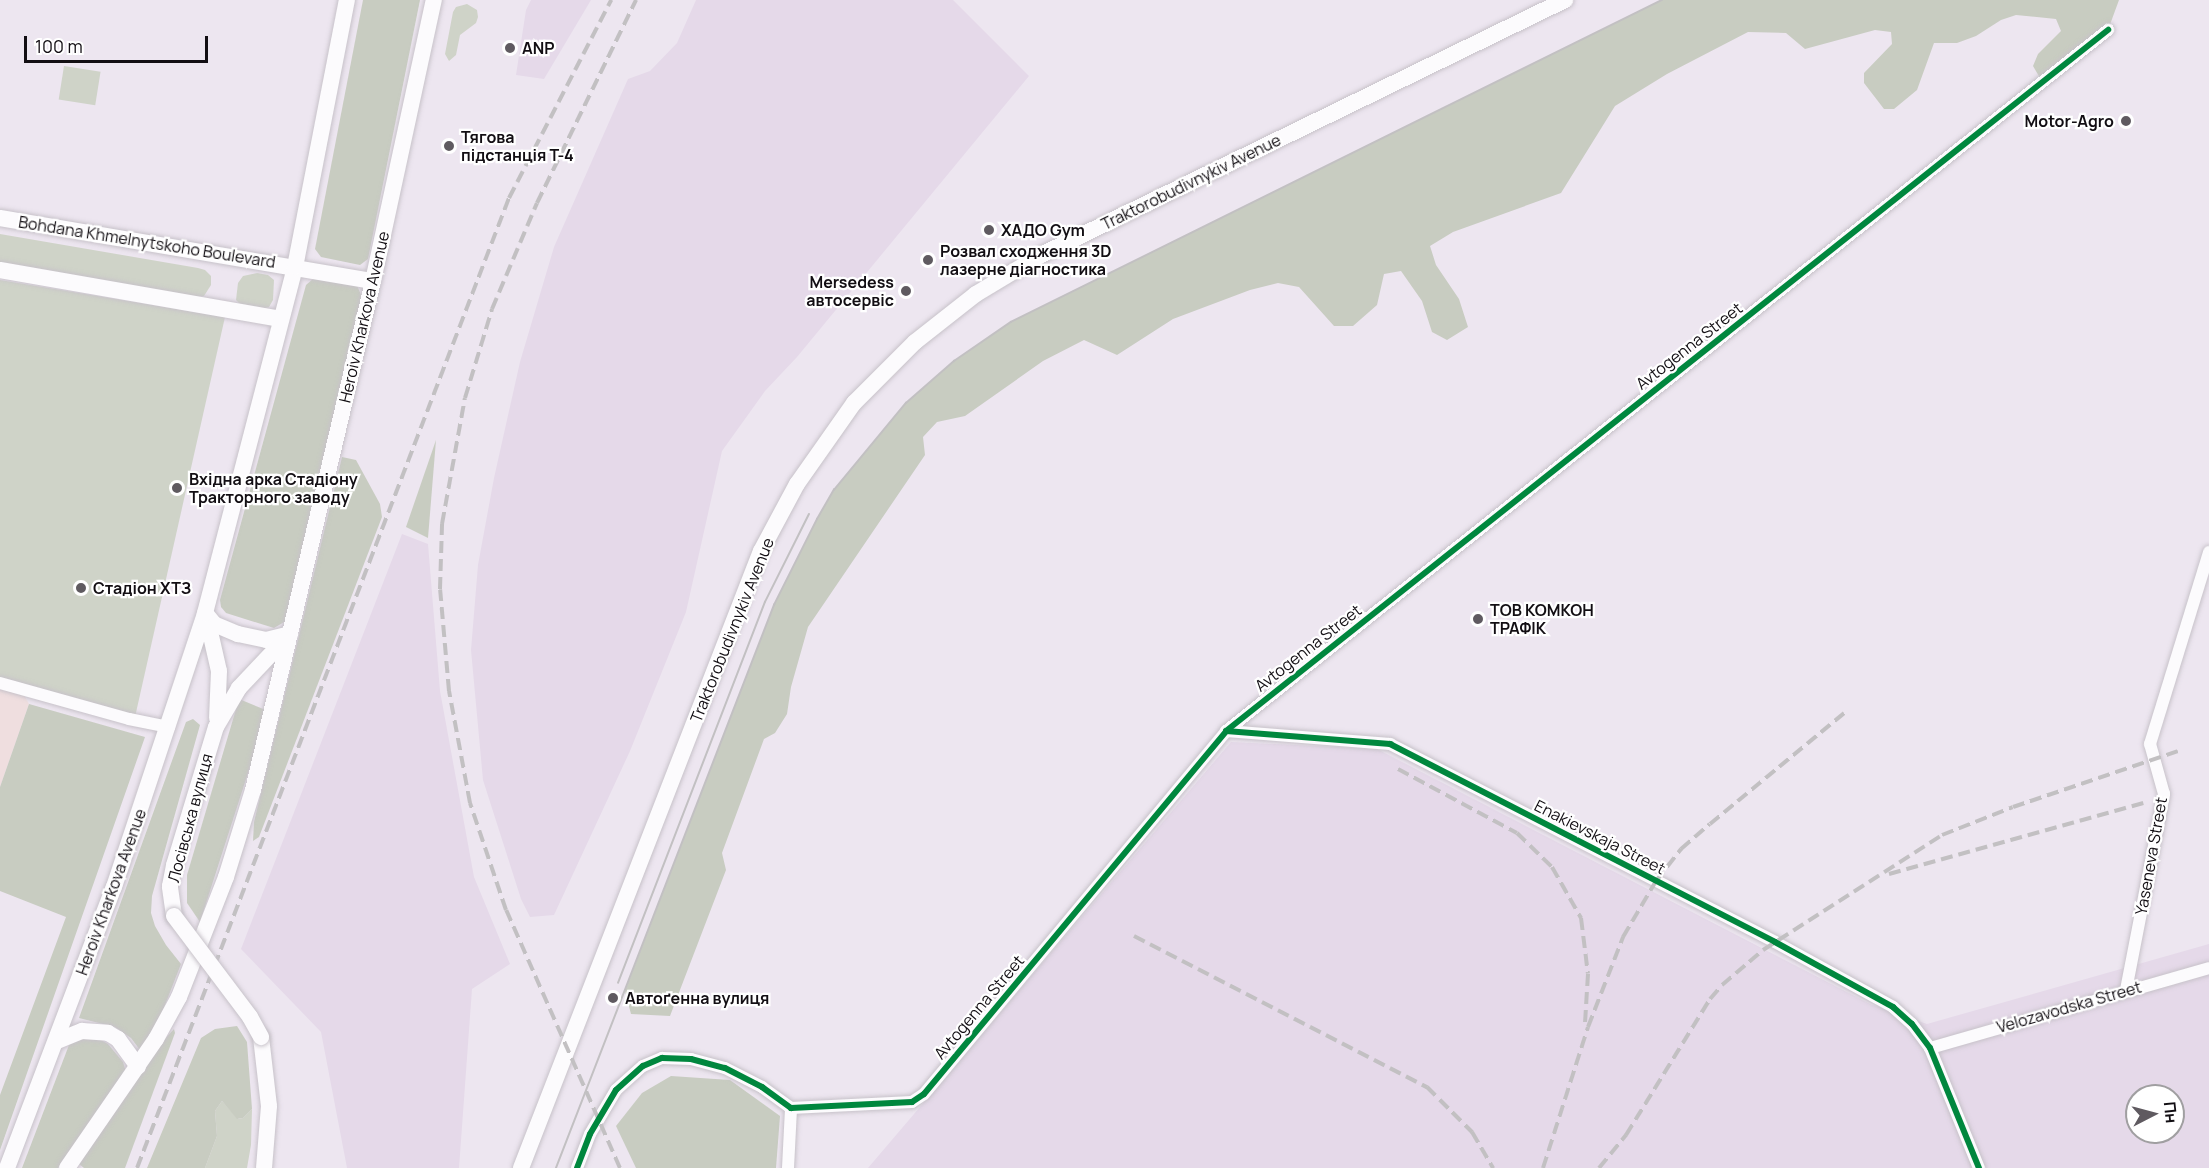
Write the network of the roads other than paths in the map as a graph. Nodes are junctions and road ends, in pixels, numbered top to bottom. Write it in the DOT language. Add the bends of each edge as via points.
graph roads {
  1 [pos="347,0"];
  2 [pos="434,0"];
  3 [pos="1564,0"];
  4 [pos="2108,30"];
  5 [pos="0,218"];
  6 [pos="295,267"];
  7 [pos="0,270"];
  8 [pos="373,281"];
  9 [pos="281,319"];
  10 [pos="2209,552"];
  11 [pos="205,613"];
  12 [pos="290,634"];
  13 [pos="0,683"];
  14 [pos="169,727"];
  15 [pos="216,727"];
  16 [pos="1226,731"];
  17 [pos="2209,968"];
  18 [pos="2126,990"];
  19 [pos="57,1041"];
  20 [pos="1930,1048"];
  21 [pos="138,1067"];
  22 [pos="791,1108"];
  23 [pos="8,1168"];
  24 [pos="67,1168"];
  25 [pos="264,1168"];
  26 [pos="521,1168"];
  27 [pos="577,1168"];
  28 [pos="788,1168"];
  29 [pos="1979,1168"];
  1 -- 6 [label="main road, Heroiv Kharkova Avenue"];
  2 -- 8 [label="main road, Heroiv Kharkova Avenue"];
  3 -- 26 [label="main road, Traktorobudivnykiv Avenue" via="1041,255 976,294 915,342 854,403 797,484 762,551"];
  4 -- 16 [label="street, Avtogenna Street"];
  5 -- 6 [label="main road, Bohdana Khmelnytskoho Boulevard"];
  6 -- 8 [label="main road, Bohdana Khmelnytskoho Boulevard"];
  6 -- 9 [label="main road, Heroiv Kharkova Avenue"];
  7 -- 9 [label="main road"];
  8 -- 12 [label="main road, Heroiv Kharkova Avenue"];
  9 -- 11 [label="main road, Heroiv Kharkova Avenue"];
  10 -- 18 [label="street, Yaseneva Street" via="2150,744 2164,794"];
  11 -- 12 [label="main road" via="214,624 238,634 266,640"];
  11 -- 14 [label="main road, Heroiv Kharkova Avenue"];
  11 -- 15 [label="main road" via="219,671"];
  12 -- 15 [label="main road" via="239,688"];
  12 -- 21 [label="main road, Heroiv Kharkova Avenue" via="253,790 226,877 179,997"];
  13 -- 14 [label="street"];
  14 -- 19 [label="main road, Heroiv Kharkova Avenue"];
  15 -- 25 [label="main road, Лосівська вулиця, bridge" via="170,886 174,916 261,1037 268,1106"];
  16 -- 20 [label="street, Enakievskaja Street" via="1390,744 1893,1007"];
  16 -- 22 [label="street, Avtogenna Street" via="924,1094 912,1102"];
  17 -- 18 [label="street, Velozavodska Street"];
  18 -- 20 [label="street, Velozavodska Street"];
  19 -- 21 [label="main road" via="82,1031 108,1033 118,1039"];
  19 -- 23 [label="main road, Heroiv Kharkova Avenue"];
  20 -- 29 [label="street, Enakievskaja Street"];
  21 -- 24 [label="main road, Heroiv Kharkova Avenue"];
  22 -- 27 [label="street" via="725,1068 677,1057 652,1061 616,1090 590,1134"];
  22 -- 28 [label="street"];
}
